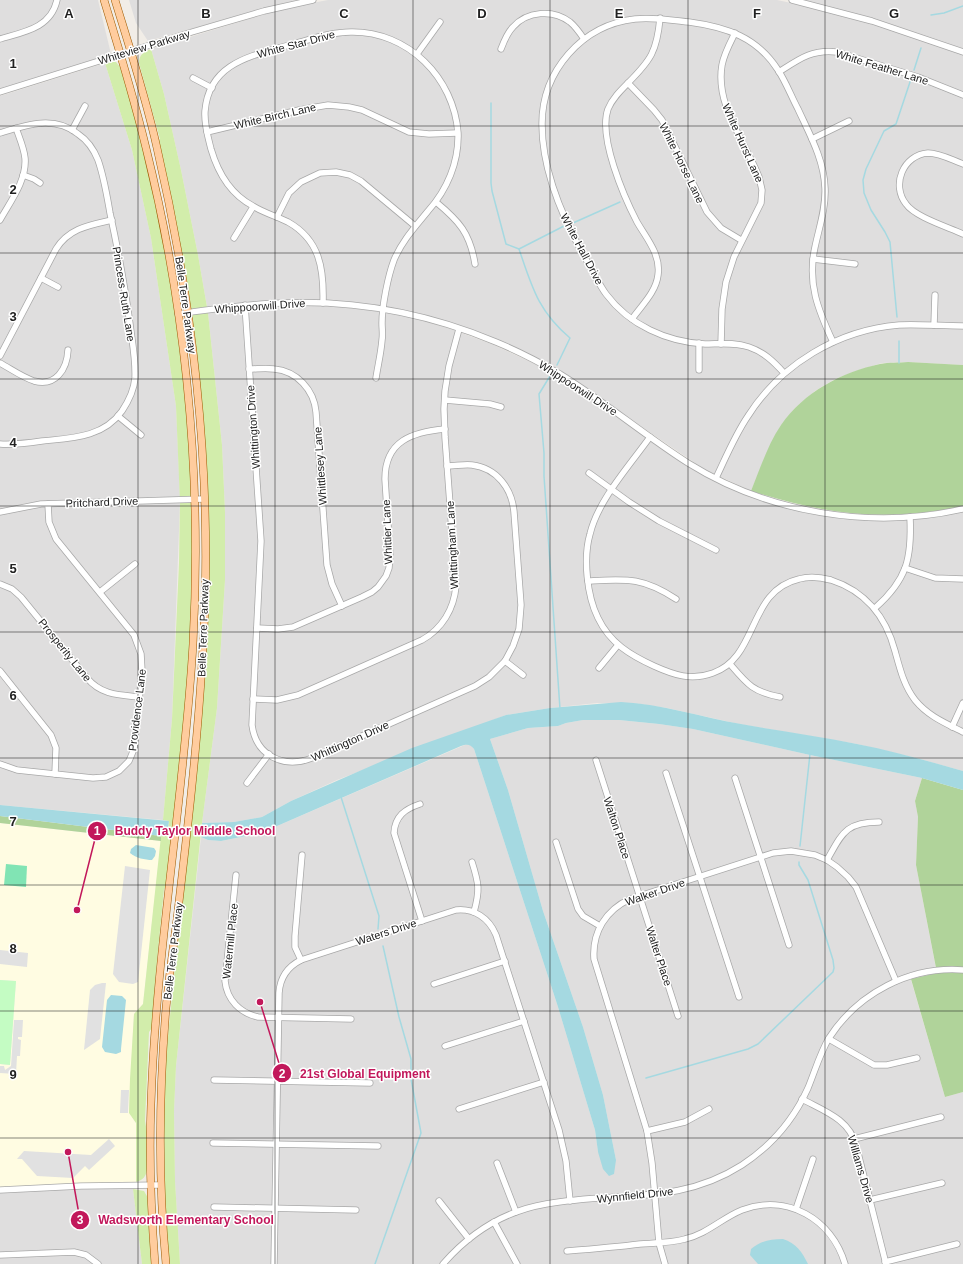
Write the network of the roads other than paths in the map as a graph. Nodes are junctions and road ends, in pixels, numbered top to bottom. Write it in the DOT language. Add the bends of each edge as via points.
graph roads {
  1 [pos="57,0"];
  2 [pos="104,0"];
  3 [pos="115,0"];
  4 [pos="313,0"];
  5 [pos="792,0"];
  6 [pos="660,18"];
  7 [pos="440,22"];
  8 [pos="735,33"];
  9 [pos="0,39"];
  10 [pos="584,39"];
  11 [pos="501,49"];
  12 [pos="131,51"];
  13 [pos="963,52"];
  14 [pos="121,54"];
  15 [pos="417,54"];
  16 [pos="779,72"];
  17 [pos="193,78"];
  18 [pos="628,83"];
  19 [pos="212,88"];
  20 [pos="0,92"];
  21 [pos="963,95"];
  22 [pos="85,106"];
  23 [pos="849,121"];
  24 [pos="16,128"];
  25 [pos="72,130"];
  26 [pos="207,132"];
  27 [pos="0,133"];
  28 [pos="458,133"];
  29 [pos="812,139"];
  30 [pos="963,164"];
  31 [pos="23,175"];
  32 [pos="40,183"];
  33 [pos="436,202"];
  34 [pos="253,207"];
  35 [pos="277,217"];
  36 [pos="0,220"];
  37 [pos="112,220"];
  38 [pos="415,226"];
  39 [pos="963,234"];
  40 [pos="234,238"];
  41 [pos="741,240"];
  42 [pos="813,259"];
  43 [pos="474,264"];
  44 [pos="856,264"];
  45 [pos="41,278"];
  46 [pos="58,287"];
  47 [pos="935,295"];
  48 [pos="323,303"];
  49 [pos="245,305"];
  50 [pos="384,310"];
  51 [pos="189,312"];
  52 [pos="178,314"];
  53 [pos="632,319"];
  54 [pos="934,325"];
  55 [pos="963,326"];
  56 [pos="459,328"];
  57 [pos="832,342"];
  58 [pos="699,343"];
  59 [pos="721,344"];
  60 [pos="68,350"];
  61 [pos="0,356"];
  62 [pos="0,364"];
  63 [pos="249,370"];
  64 [pos="699,370"];
  65 [pos="784,373"];
  66 [pos="376,378"];
  67 [pos="445,400"];
  68 [pos="501,407"];
  69 [pos="118,416"];
  70 [pos="445,429"];
  71 [pos="141,435"];
  72 [pos="650,436"];
  73 [pos="0,444"];
  74 [pos="447,466"];
  75 [pos="589,473"];
  76 [pos="716,478"];
  77 [pos="612,490"];
  78 [pos="194,500"];
  79 [pos="204,500"];
  80 [pos="48,504"];
  81 [pos="963,509"];
  82 [pos="0,512"];
  83 [pos="910,517"];
  84 [pos="716,550"];
  85 [pos="135,564"];
  86 [pos="905,568"];
  87 [pos="963,579"];
  88 [pos="588,581"];
  89 [pos="0,584"];
  90 [pos="100,592"];
  91 [pos="676,599"];
  92 [pos="342,606"];
  93 [pos="874,608"];
  94 [pos="257,628"];
  95 [pos="618,645"];
  96 [pos="505,661"];
  97 [pos="730,664"];
  98 [pos="599,668"];
  99 [pos="0,671"];
  100 [pos="523,675"];
  101 [pos="139,697"];
  102 [pos="780,697"];
  103 [pos="253,699"];
  104 [pos="963,703"];
  105 [pos="952,726"];
  106 [pos="963,732"];
  107 [pos="269,754"];
  108 [pos="596,760"];
  109 [pos="0,764"];
  110 [pos="666,773"];
  111 [pos="55,774"];
  112 [pos="735,778"];
  113 [pos="247,783"];
  114 [pos="420,804"];
  115 [pos="879,822"];
  116 [pos="556,842"];
  117 [pos="302,855"];
  118 [pos="760,857"];
  119 [pos="827,860"];
  120 [pos="472,862"];
  121 [pos="236,875"];
  122 [pos="700,876"];
  123 [pos="639,896"];
  124 [pos="474,912"];
  125 [pos="422,921"];
  126 [pos="600,926"];
  127 [pos="789,945"];
  128 [pos="301,960"];
  129 [pos="505,961"];
  130 [pos="963,970"];
  131 [pos="896,982"];
  132 [pos="434,984"];
  133 [pos="739,997"];
  134 [pos="678,1016"];
  135 [pos="279,1018"];
  136 [pos="351,1019"];
  137 [pos="524,1022"];
  138 [pos="829,1038"];
  139 [pos="445,1046"];
  140 [pos="917,1058"];
  141 [pos="214,1080"];
  142 [pos="278,1081"];
  143 [pos="544,1082"];
  144 [pos="370,1083"];
  145 [pos="802,1099"];
  146 [pos="459,1109"];
  147 [pos="709,1109"];
  148 [pos="941,1117"];
  149 [pos="647,1131"];
  150 [pos="854,1139"];
  151 [pos="213,1143"];
  152 [pos="277,1144"];
  153 [pos="378,1146"];
  154 [pos="813,1160"];
  155 [pos="497,1163"];
  156 [pos="942,1182"];
  157 [pos="151,1186"];
  158 [pos="160,1186"];
  159 [pos="0,1190"];
  160 [pos="654,1195"];
  161 [pos="870,1200"];
  162 [pos="439,1201"];
  163 [pos="570,1201"];
  164 [pos="214,1207"];
  165 [pos="276,1208"];
  166 [pos="796,1209"];
  167 [pos="356,1210"];
  168 [pos="516,1212"];
  169 [pos="494,1222"];
  170 [pos="469,1239"];
  171 [pos="659,1243"];
  172 [pos="957,1244"];
  173 [pos="567,1251"];
  174 [pos="0,1255"];
  175 [pos="885,1263"];
  176 [pos="98,1264"];
  177 [pos="155,1264"];
  178 [pos="166,1264"];
  179 [pos="274,1264"];
  180 [pos="443,1264"];
  181 [pos="517,1264"];
  182 [pos="665,1264"];
  183 [pos="845,1264"];
  1 -- 9 [label="street" via="53,12 43,24"];
  2 -- 14 [label="main road, Belle Terre Parkway"];
  3 -- 12 [label="main road, Belle Terre Parkway"];
  4 -- 12 [label="street, Whiteview Parkway" via="242,17"];
  5 -- 13 [label="street" via="889,26"];
  6 -- 8 [label="street, White Hall Drive" via="711,25"];
  6 -- 10 [label="street, White Hall Drive" via="637,18 618,22"];
  6 -- 18 [label="street" via="653,54 646,66"];
  7 -- 15 [label="street"];
  8 -- 16 [label="street, White Hall Drive" via="758,47"];
  8 -- 41 [label="street, White Hurst Lane" via="722,65 722,96 757,172 762,190 759,207"];
  10 -- 11 [label="street" via="565,19 540,14 515,25 508,33"];
  10 -- 53 [label="street, White Hall Drive" via="558,66 545,95 542,110 543,142 558,200 575,241 606,293"];
  12 -- 14 [label="street, Whiteview Parkway"];
  12 -- 51 [label="main road, Belle Terre Parkway" via="158,152"];
  14 -- 20 [label="street, Whiteview Parkway"];
  14 -- 52 [label="main road, Belle Terre Parkway" via="153,177"];
  15 -- 19 [label="street, White Star Drive" via="377,35 336,33 243,59 228,68"];
  15 -- 28 [label="street, White Star Drive" via="434,71 448,94"];
  16 -- 21 [label="street, White Feather Lane" via="808,54 837,52 918,77"];
  16 -- 29 [label="street, White Hall Drive"];
  17 -- 19 [label="street"];
  18 -- 41 [label="street, White Horse Lane" via="662,120 709,215 721,228"];
  18 -- 53 [label="street" via="609,106 606,133 617,175 632,211 656,255 658,271 654,289"];
  19 -- 26 [label="street, White Star Drive" via="206,110"];
  22 -- 25 [label="street"];
  23 -- 29 [label="street"];
  24 -- 25 [label="street, Princess Ruth Lane" via="44,122"];
  24 -- 27 [label="street, Princess Ruth Lane"];
  24 -- 31 [label="street" via="24,156"];
  25 -- 37 [label="street, Princess Ruth Lane" via="88,142 97,158"];
  26 -- 28 [label="street, White Birch Lane" via="299,110 328,106 362,110 409,132"];
  26 -- 34 [label="street, White Star Drive" via="223,178"];
  28 -- 33 [label="street, White Star Drive" via="453,168"];
  29 -- 42 [label="street, White Hall Drive" via="821,162 825,191"];
  30 -- 39 [label="street" via="939,154 924,154 914,158 904,167 899,184 902,199 913,211"];
  31 -- 32 [label="street"];
  31 -- 36 [label="street"];
  33 -- 38 [label="street, White Star Drive"];
  33 -- 43 [label="street" via="461,226 470,245"];
  34 -- 35 [label="street, White Star Drive"];
  34 -- 40 [label="street"];
  35 -- 38 [label="street" via="289,193 301,182 320,173 336,172 361,181"];
  35 -- 48 [label="street, White Star Drive" via="300,231 315,250 323,272"];
  37 -- 45 [label="street" via="82,227 66,237 58,246"];
  37 -- 69 [label="street, Princess Ruth Lane" via="135,368 131,394"];
  38 -- 50 [label="street, White Star Drive" via="394,259"];
  41 -- 59 [label="street, White Hurst Lane" via="731,262 726,282"];
  42 -- 44 [label="street"];
  42 -- 57 [label="street, White Hall Drive" via="812,279 815,296"];
  45 -- 46 [label="street"];
  45 -- 61 [label="street"];
  47 -- 54 [label="street"];
  48 -- 49 [label="street, Whippoorwill Drive"];
  48 -- 50 [label="street, Whippoorwill Drive"];
  49 -- 51 [label="street, Whippoorwill Drive"];
  49 -- 63 [label="street, Whittington Drive"];
  50 -- 56 [label="street, Whippoorwill Drive"];
  50 -- 66 [label="street, White Star Drive"];
  51 -- 52 [label="street, Whippoorwill Drive"];
  51 -- 79 [label="main road, Belle Terre Parkway" via="202,437"];
  52 -- 78 [label="main road, Belle Terre Parkway" via="188,399"];
  53 -- 58 [label="street, White Hall Drive" via="663,336"];
  54 -- 55 [label="street"];
  54 -- 57 [label="street" via="879,328"];
  56 -- 67 [label="street, Whittingham Lane" via="449,366"];
  56 -- 72 [label="street, Whippoorwill Drive" via="558,373"];
  57 -- 65 [label="street" via="808,355"];
  58 -- 59 [label="street, White Hall Drive"];
  58 -- 64 [label="street"];
  59 -- 65 [label="street, White Hall Drive" via="740,345 757,350"];
  60 -- 62 [label="street" via="63,370 56,377 46,381 32,380"];
  63 -- 92 [label="street, Whittlesey Lane" via="273,368 288,372 304,384 312,397 316,412 328,568"];
  63 -- 94 [label="street, Whittington Drive" via="260,527"];
  65 -- 76 [label="street" via="748,416"];
  67 -- 68 [label="street"];
  67 -- 70 [label="street, Whittingham Lane"];
  69 -- 71 [label="street"];
  69 -- 73 [label="street, Princess Ruth Lane" via="102,429 86,436"];
  70 -- 74 [label="street, Whittingham Lane"];
  70 -- 92 [label="street, Whittier Lane" via="415,434 405,439 392,452 385,476 390,555 388,571 383,582 374,591"];
  72 -- 76 [label="street, Whippoorwill Drive" via="690,464"];
  72 -- 77 [label="street"];
  74 -- 96 [label="street, Whittington Drive" via="473,465 490,471 505,484 513,501 521,614 515,642"];
  74 -- 103 [label="street, Whittingham Lane" via="456,586 452,604 442,623 418,642 298,695 277,700"];
  75 -- 77 [label="street"];
  76 -- 83 [label="street, Whippoorwill Drive" via="755,495 809,510 868,517"];
  77 -- 84 [label="street" via="659,521"];
  77 -- 88 [label="street" via="597,513 590,532 587,552"];
  78 -- 79 [label="street, Pritchard Drive"];
  78 -- 80 [label="street, Pritchard Drive"];
  78 -- 157 [label="main road, Belle Terre Parkway" via="192,654 155,1028 151,1105"];
  79 -- 158 [label="main road, Belle Terre Parkway" via="202,661 185,845 166,1008"];
  80 -- 82 [label="street, Pritchard Drive"];
  80 -- 90 [label="street, Providence Lane" via="49,522 54,536"];
  81 -- 83 [label="street, Whippoorwill Drive"];
  83 -- 86 [label="street" via="910,544"];
  85 -- 90 [label="street"];
  86 -- 87 [label="street" via="935,578"];
  86 -- 93 [label="street" via="895,587"];
  88 -- 91 [label="street" via="638,581 658,588"];
  88 -- 95 [label="street" via="597,618"];
  89 -- 101 [label="street, Prosperity Lane" via="12,589 21,597 96,687 111,694"];
  90 -- 101 [label="street, Providence Lane" via="131,631 138,644 142,664"];
  92 -- 94 [label="street, Whittier Lane" via="293,627"];
  93 -- 97 [label="street" via="859,594 831,580 811,577 792,580 776,590 764,603 741,651"];
  93 -- 105 [label="street" via="890,633 903,679 911,695 930,715"];
  94 -- 103 [label="street, Whittington Drive"];
  95 -- 97 [label="street" via="640,659 684,677 707,675"];
  95 -- 98 [label="street"];
  96 -- 100 [label="street"];
  96 -- 107 [label="street, Whittington Drive" via="489,677 475,686 312,758 292,762 280,760"];
  97 -- 102 [label="street" via="750,686 766,694"];
  99 -- 111 [label="street" via="51,735 56,748"];
  101 -- 111 [label="street, Providence Lane" via="134,749 123,768 102,778"];
  103 -- 107 [label="street, Whittington Drive" via="253,732 259,744"];
  104 -- 105 [label="street"];
  105 -- 106 [label="street"];
  107 -- 113 [label="street"];
  108 -- 123 [label="street, Walton Place"];
  109 -- 111 [label="street, Providence Lane" via="17,770"];
  110 -- 122 [label="street"];
  112 -- 118 [label="street"];
  114 -- 125 [label="street" via="400,815 394,833"];
  115 -- 119 [label="street" via="849,828"];
  116 -- 126 [label="street" via="578,909 583,916"];
  117 -- 128 [label="street" via="294,936 295,947"];
  118 -- 119 [label="street, Walker Drive" via="791,851"];
  118 -- 122 [label="street, Walker Drive"];
  118 -- 127 [label="street"];
  119 -- 131 [label="street, Walker Drive" via="845,873 856,887"];
  120 -- 124 [label="street" via="479,887"];
  121 -- 135 [label="street, Watermill Place" via="225,981 227,992 233,1003 243,1012 258,1017"];
  122 -- 123 [label="street, Walker Drive"];
  122 -- 133 [label="street"];
  123 -- 126 [label="street, Walker Drive" via="615,908"];
  123 -- 134 [label="street, Walter Place"];
  124 -- 125 [label="street, Waters Drive" via="456,910"];
  124 -- 129 [label="street" via="485,918 492,926"];
  125 -- 128 [label="street, Waters Drive"];
  126 -- 149 [label="street, Walker Drive" via="594,947 596,968"];
  128 -- 135 [label="street, Waters Drive" via="289,968 282,979"];
  129 -- 132 [label="street"];
  129 -- 137 [label="street"];
  130 -- 131 [label="street, Wynnfield Drive" via="929,972"];
  131 -- 138 [label="street, Wynnfield Drive" via="875,992 857,1005"];
  135 -- 136 [label="street, Watermill Place"];
  135 -- 142 [label="street, Waters Drive"];
  137 -- 139 [label="street"];
  137 -- 143 [label="street"];
  138 -- 140 [label="street" via="874,1065 888,1065"];
  138 -- 145 [label="street, Wynnfield Drive"];
  141 -- 142 [label="street"];
  142 -- 144 [label="street"];
  142 -- 152 [label="street, Waters Drive"];
  143 -- 146 [label="street"];
  143 -- 163 [label="street" via="563,1145"];
  145 -- 150 [label="street, Williams Drive" via="839,1119 848,1127"];
  145 -- 160 [label="street, Wynnfield Drive" via="774,1138 742,1165 702,1184"];
  147 -- 149 [label="street" via="685,1122"];
  148 -- 150 [label="street"];
  149 -- 160 [label="street, Walker Drive"];
  150 -- 161 [label="street, Williams Drive"];
  151 -- 152 [label="street"];
  152 -- 153 [label="street"];
  152 -- 165 [label="street, Waters Drive"];
  154 -- 166 [label="street"];
  155 -- 168 [label="street"];
  156 -- 161 [label="street"];
  157 -- 158 [label="street"];
  157 -- 159 [label="street"];
  157 -- 177 [label="main road, Belle Terre Parkway"];
  158 -- 178 [label="main road, Belle Terre Parkway"];
  160 -- 163 [label="street, Wynnfield Drive"];
  160 -- 171 [label="street, Walker Drive"];
  161 -- 175 [label="street, Williams Drive"];
  162 -- 170 [label="street"];
  163 -- 168 [label="street, Wynnfield Drive"];
  164 -- 165 [label="street"];
  165 -- 167 [label="street"];
  165 -- 179 [label="street, Waters Drive"];
  166 -- 171 [label="street" via="756,1207 685,1239"];
  166 -- 183 [label="street" via="825,1227 834,1238"];
  168 -- 169 [label="street, Wynnfield Drive"];
  169 -- 170 [label="street, Wynnfield Drive"];
  169 -- 181 [label="street"];
  170 -- 180 [label="street, Wynnfield Drive"];
  171 -- 173 [label="street"];
  171 -- 182 [label="street, Walker Drive"];
  172 -- 175 [label="street"];
  174 -- 176 [label="street" via="74,1252 86,1255"];
}
